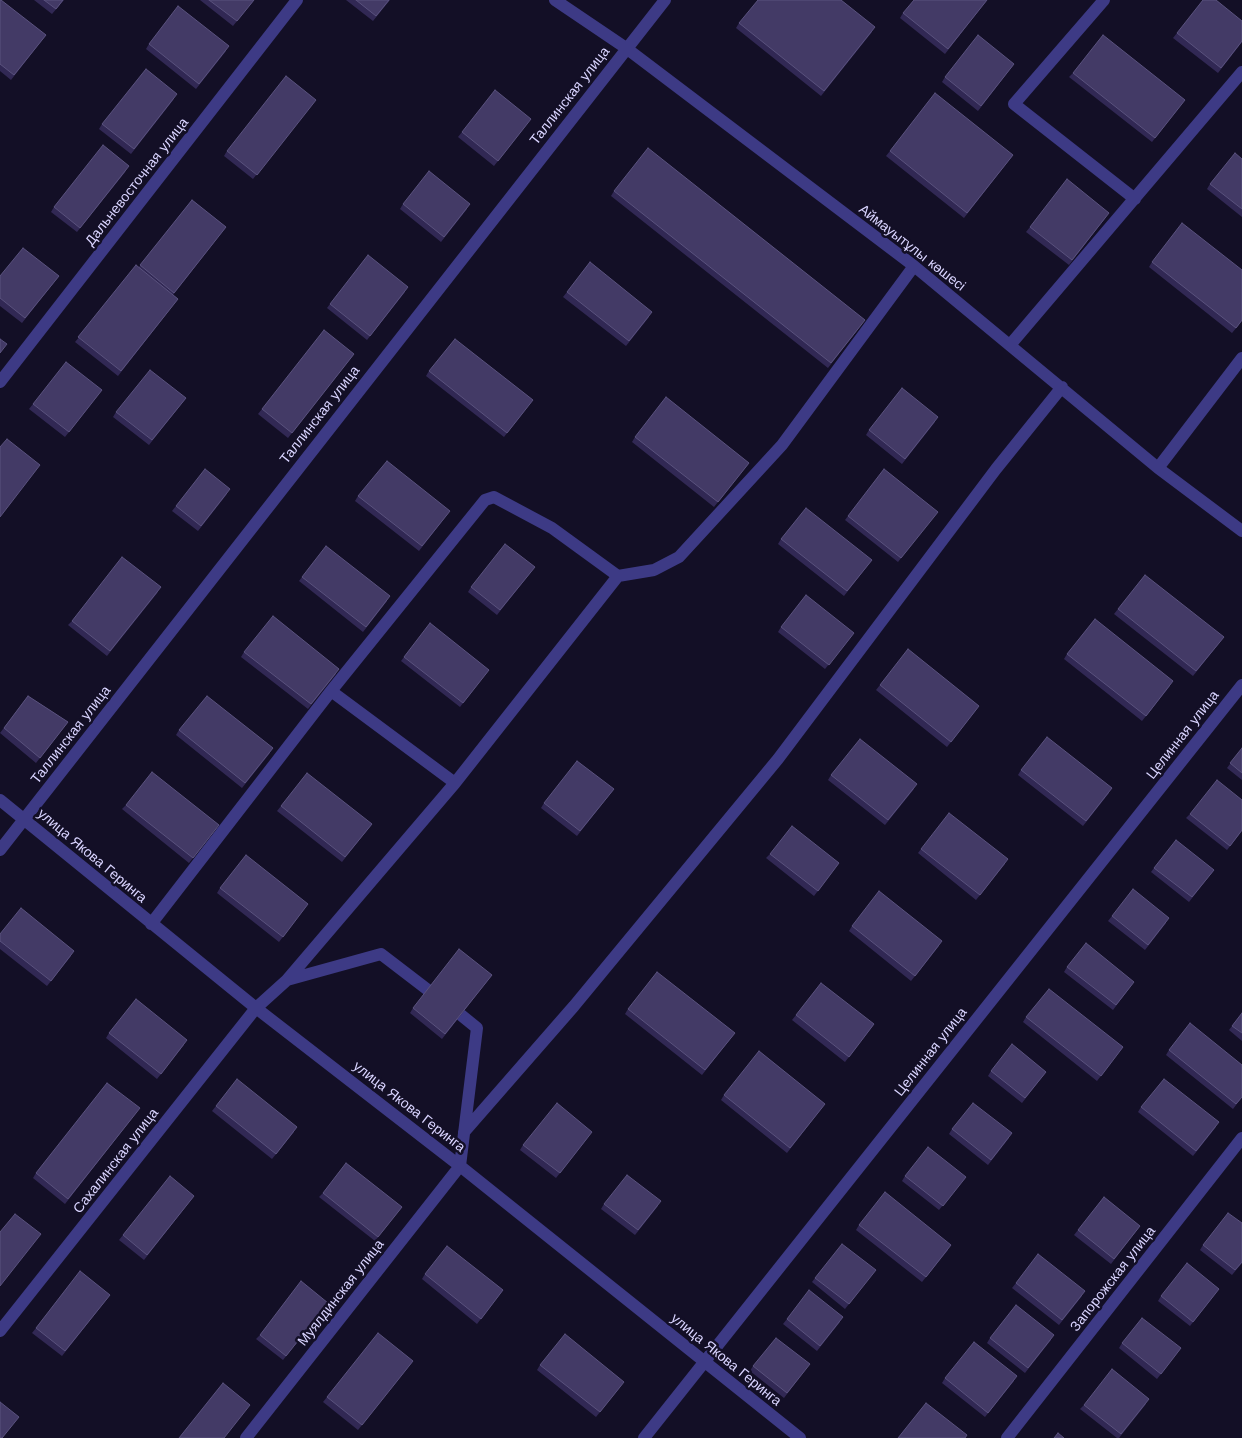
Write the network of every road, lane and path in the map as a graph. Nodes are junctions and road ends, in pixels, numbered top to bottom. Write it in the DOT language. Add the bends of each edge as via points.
graph roads {
  1 [pos="297,0"];
  2 [pos="554,0"];
  3 [pos="665,0"];
  4 [pos="1104,0"];
  5 [pos="626,48"];
  6 [pos="1242,72"];
  7 [pos="1135,199"];
  8 [pos="914,266"];
  9 [pos="1010,345"];
  10 [pos="1242,358"];
  11 [pos="0,382"];
  12 [pos="1062,387"];
  13 [pos="1158,468"];
  14 [pos="1242,531"];
  15 [pos="618,576"];
  16 [pos="1242,685"];
  17 [pos="331,691"];
  18 [pos="455,783"];
  19 [pos="0,800"];
  20 [pos="24,819"];
  21 [pos="0,850"];
  22 [pos="151,924"];
  23 [pos="287,980"];
  24 [pos="428,990"];
  25 [pos="256,1008"];
  26 [pos="461,1015"];
  27 [pos="464,1132"];
  28 [pos="1242,1138"];
  29 [pos="460,1166"];
  30 [pos="0,1331"];
  31 [pos="705,1362"];
  32 [pos="246,1438"];
  33 [pos="644,1438"];
  34 [pos="800,1438"];
  35 [pos="1007,1438"];
  1 -- 11 [label="street, Дальневосточная улица"];
  2 -- 5 [label="street, Аймауытұлы көшесі"];
  3 -- 5 [label="street, Таллинская улица"];
  4 -- 7 [label="street" via="1014,104"];
  5 -- 8 [label="street, Аймауытұлы көшесі"];
  5 -- 20 [label="street, Таллинская улица"];
  6 -- 7 [label="street"];
  7 -- 9 [label="street"];
  8 -- 9 [label="street, Аймауытұлы көшесі"];
  8 -- 15 [label="street" via="782,444 679,556 654,570"];
  9 -- 12 [label="street, Аймауытұлы көшесі"];
  10 -- 13 [label="street"];
  12 -- 13 [label="street, Аймауытұлы көшесі"];
  12 -- 27 [label="street" via="996,469 778,759 574,1006"];
  13 -- 14 [label="street, Аймауытұлы көшесі"];
  15 -- 17 [label="street" via="552,528 494,498 485,500"];
  15 -- 18 [label="street, Сахалинская улица"];
  16 -- 31 [label="street, Целинная улица"];
  17 -- 18 [label="street"];
  17 -- 22 [label="street"];
  18 -- 23 [label="street, Сахалинская улица"];
  19 -- 20 [label="street, улица Якова Геринга"];
  20 -- 21 [label="street, Таллинская улица"];
  20 -- 22 [label="street, улица Якова Геринга"];
  22 -- 25 [label="street, улица Якова Геринга"];
  23 -- 24 [label="street" via="381,954"];
  23 -- 25 [label="street, Сахалинская улица"];
  25 -- 29 [label="street, улица Якова Геринга"];
  25 -- 30 [label="street, Сахалинская улица"];
  26 -- 27 [label="street" via="477,1028"];
  27 -- 29 [label="street"];
  28 -- 35 [label="street, Запорожская улица"];
  29 -- 31 [label="street, улица Якова Геринга"];
  29 -- 32 [label="street, Муялдинская улица"];
  31 -- 33 [label="street, Целинная улица"];
  31 -- 34 [label="street, улица Якова Геринга"];
}
